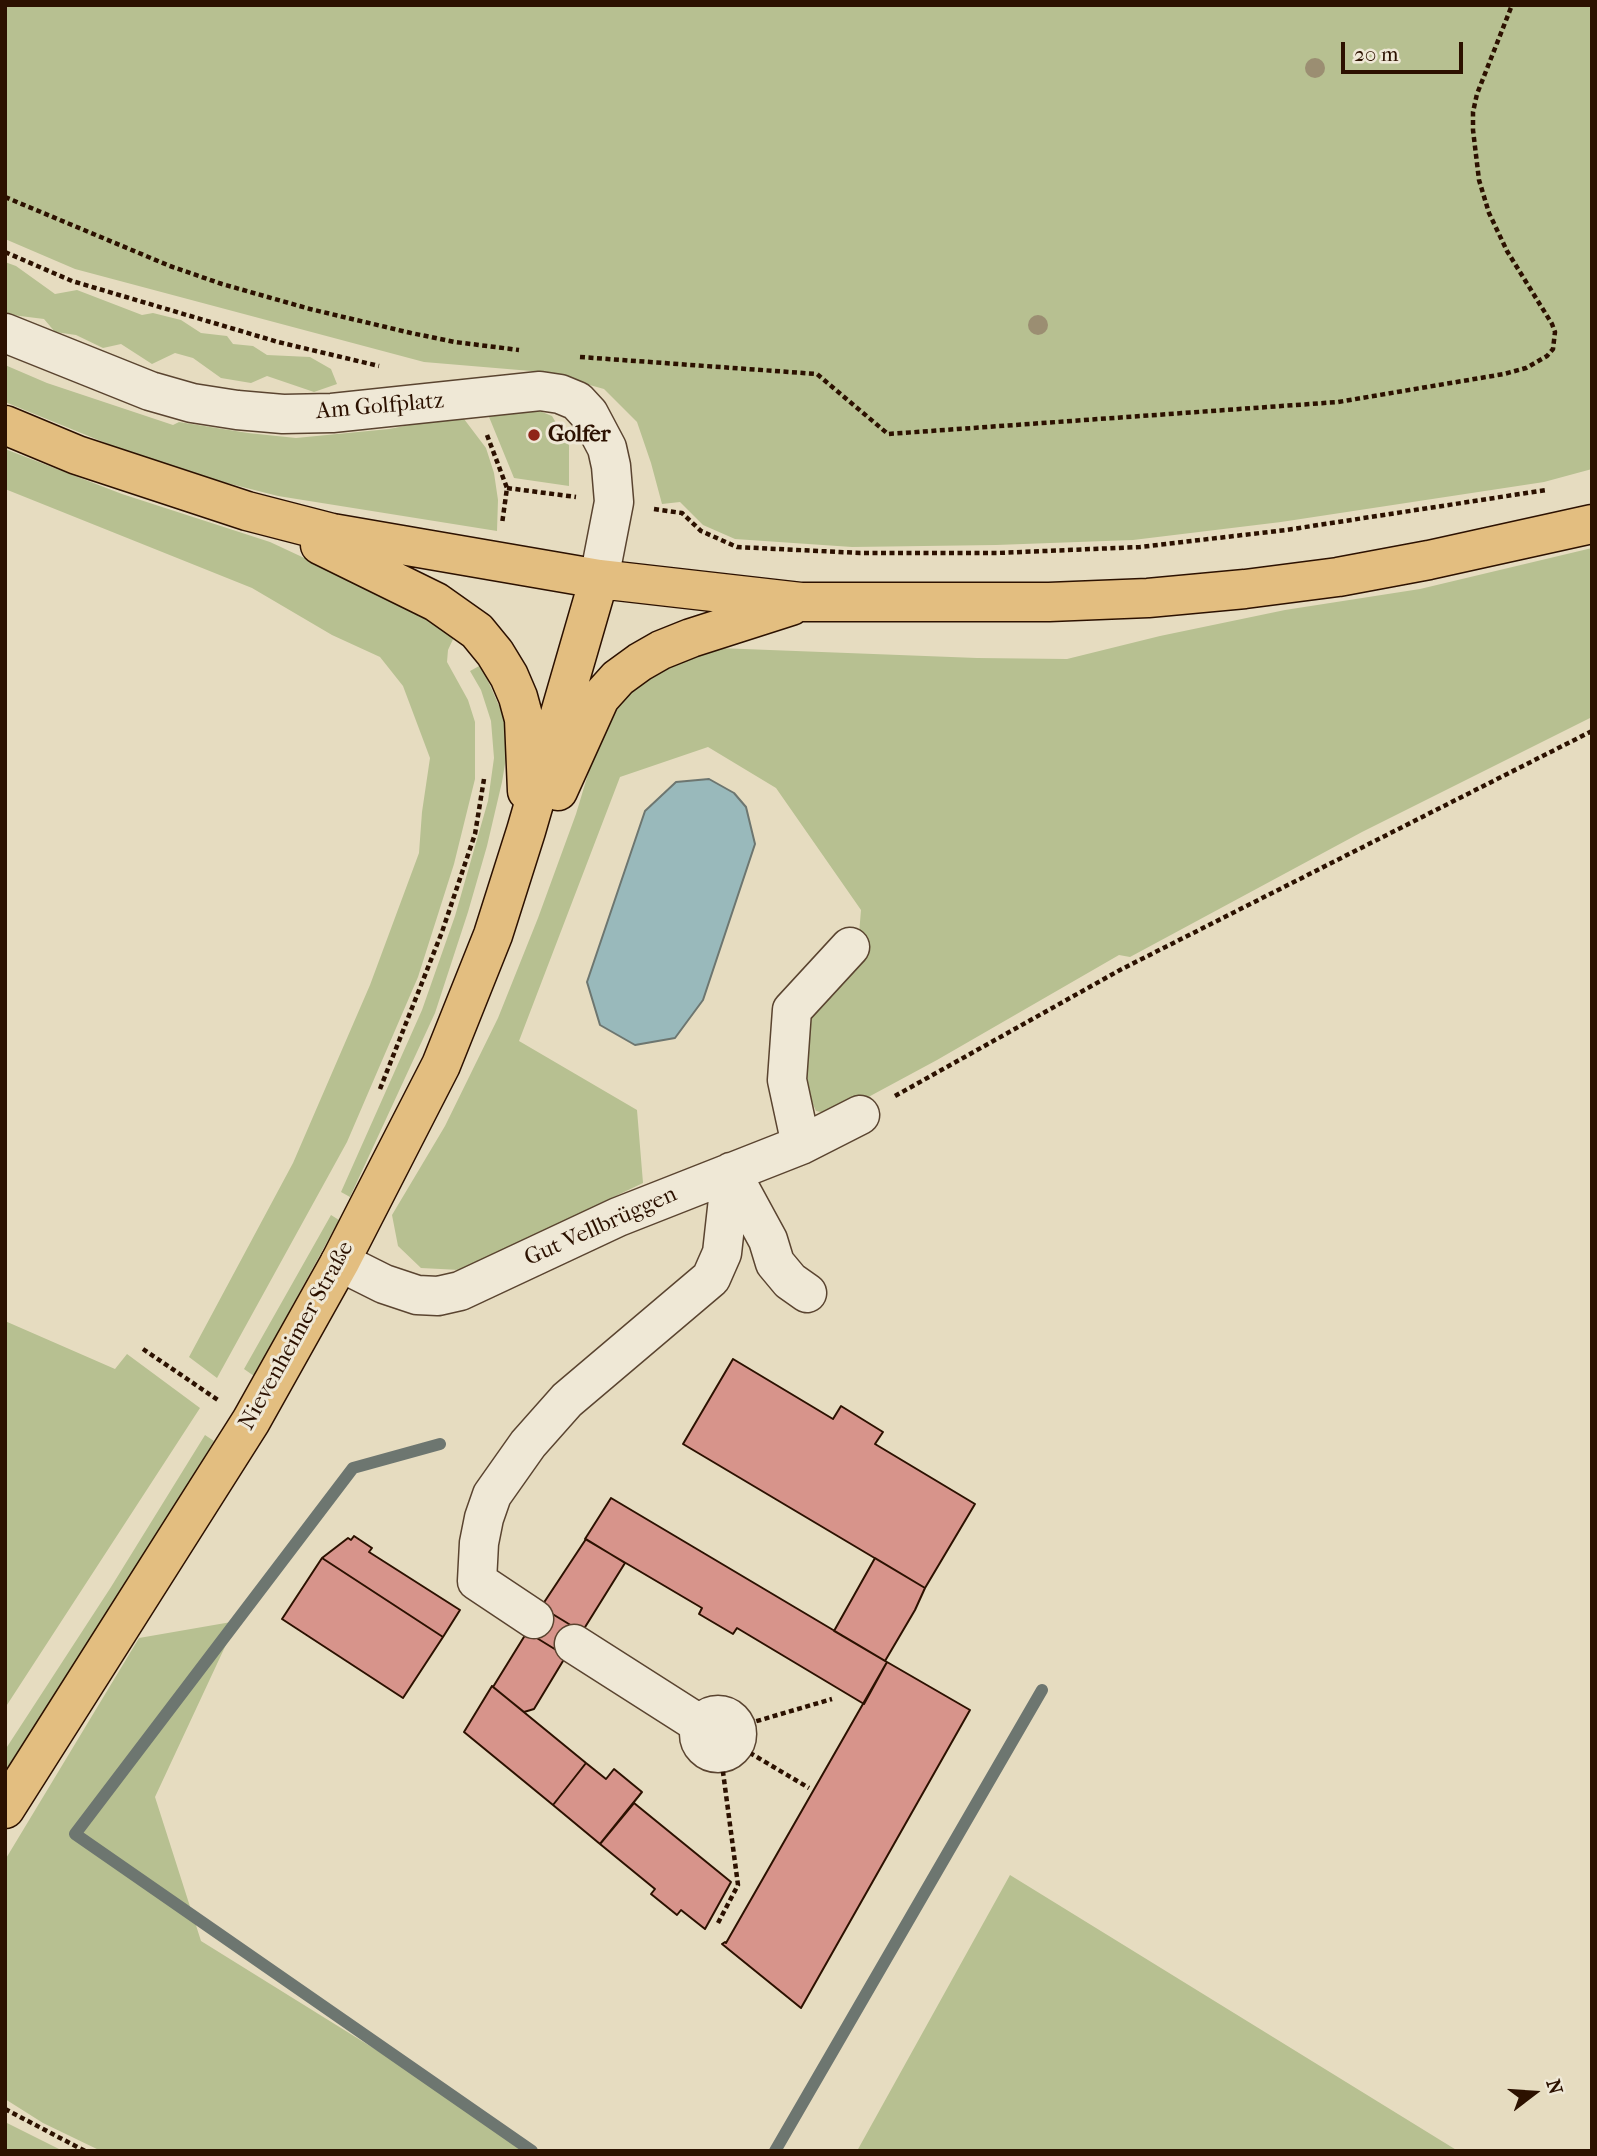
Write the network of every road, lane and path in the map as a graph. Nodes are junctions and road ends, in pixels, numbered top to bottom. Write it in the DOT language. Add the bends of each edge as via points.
graph roads {
  1 [pos="1512,5"];
  2 [pos="5,197"];
  3 [pos="5,252"];
  4 [pos="5,333"];
  5 [pos="519,350"];
  6 [pos="574,356"];
  7 [pos="384,367"];
  8 [pos="464,400"];
  9 [pos="5,425"];
  10 [pos="507,488"];
  11 [pos="1557,488"];
  12 [pos="614,502"];
  13 [pos="247,511"];
  14 [pos="1592,524"];
  15 [pos="497,562"];
  16 [pos="599,579"];
  17 [pos="801,602"];
  18 [pos="1592,731"];
  19 [pos="485,773"];
  20 [pos="526,831"];
  21 [pos="850,947"];
  22 [pos="378,1095"];
  23 [pos="860,1115"];
  24 [pos="801,1145"];
  25 [pos="731,1172"];
  26 [pos="340,1262"];
  27 [pos="807,1293"];
  28 [pos="143,1349"];
  29 [pos="223,1387"];
  30 [pos="216,1399"];
  31 [pos="251,1422"];
  32 [pos="534,1619"];
  33 [pos="574,1644"];
  34 [pos="832,1699"];
  35 [pos="723,1737"];
  36 [pos="809,1788"];
  37 [pos="5,1809"];
  38 [pos="718,1923"];
  39 [pos="5,2109"];
  40 [pos="85,2151"];
  1 -- 6 [label="path" via="1473,112 1479,180 1489,213 1555,332 1553,349 1525,368 1338,402 888,434 817,374"];
  2 -- 5 [label="path" via="170,266 254,294 455,342"];
  3 -- 7 [label="path" via="72,281 278,342"];
  4 -- 8 [label="street, Am Golfplatz" via="150,391 237,410 332,413"];
  8 -- 10 [label="path" via="488,436"];
  8 -- 12 [label="street, Am Golfplatz" via="540,391 577,401 607,448"];
  9 -- 13 [label="main road" via="77,455"];
  10 -- 12 [label="path"];
  10 -- 15 [label="path"];
  11 -- 12 [label="path" via="1286,530 1140,547 997,553 737,547 701,531 682,513"];
  12 -- 16 [label="street, Am Golfplatz"];
  13 -- 15 [label="main road" via="332,533"];
  13 -- 20 [label="main road" via="436,602 477,631 509,676 524,719"];
  14 -- 17 [label="main road" via="1429,561 1231,590 1049,602"];
  15 -- 16 [label="main road"];
  16 -- 17 [label="main road"];
  16 -- 20 [label="main road, Nievenheimer Straße"];
  17 -- 20 [label="main road" via="661,650 618,678 600,698 559,790"];
  18 -- 23 [label="path" via="1120,970"];
  19 -- 22 [label="path" via="475,834"];
  20 -- 26 [label="main road, Nievenheimer Straße" via="493,935 441,1065"];
  21 -- 24 [label="street" via="792,1010 787,1080"];
  23 -- 24 [label="street, Gut Vellbrüggen"];
  24 -- 25 [label="street, Gut Vellbrüggen"];
  25 -- 26 [label="street, Gut Vellbrüggen" via="618,1217 460,1291 417,1295"];
  25 -- 27 [label="street" via="768,1240 775,1263"];
  25 -- 32 [label="street" via="722,1253 711,1278 567,1400 492,1495 479,1542 477,1581"];
  26 -- 31 [label="main road, Nievenheimer Straße"];
  28 -- 30 [label="path"];
  29 -- 30 [label="path"];
  30 -- 31 [label="path"];
  31 -- 37 [label="main road, Nievenheimer Straße"];
  33 -- 35 [label="street"];
  34 -- 35 [label="path"];
  35 -- 36 [label="path"];
  35 -- 38 [label="path" via="738,1885"];
  39 -- 40 [label="path"];
}
